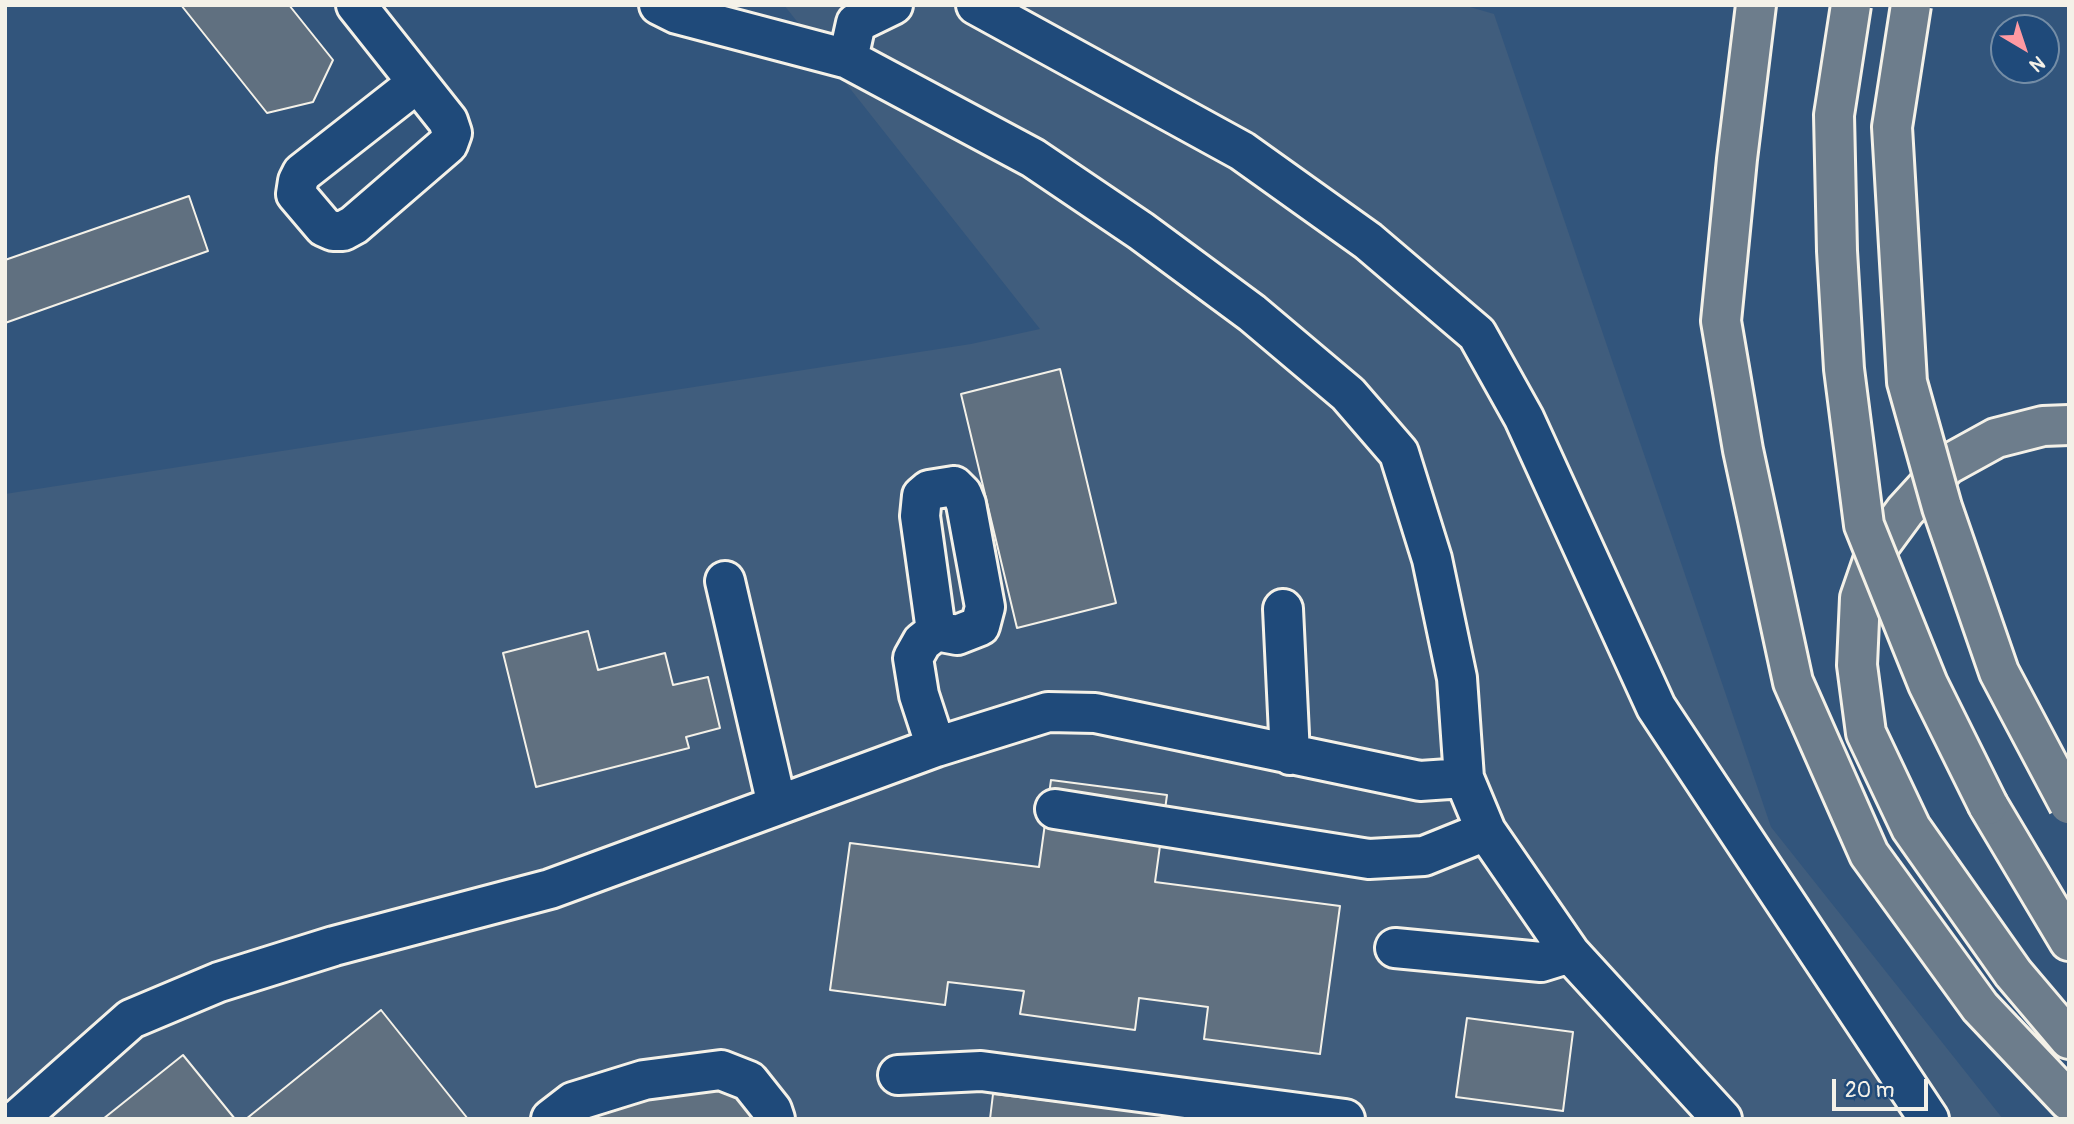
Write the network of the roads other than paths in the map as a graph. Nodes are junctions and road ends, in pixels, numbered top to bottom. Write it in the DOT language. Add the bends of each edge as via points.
graph roads {
  1 [pos="356,5"];
  2 [pos="659,5"];
  3 [pos="893,5"];
  4 [pos="976,5"];
  5 [pos="1756,5"];
  6 [pos="1852,5"];
  7 [pos="1911,5"];
  8 [pos="848,59"];
  9 [pos="417,83"];
  10 [pos="2069,425"];
  11 [pos="726,581"];
  12 [pos="1283,609"];
  13 [pos="936,631"];
  14 [pos="936,747"];
  15 [pos="1290,755"];
  16 [pos="1464,778"];
  17 [pos="2069,804"];
  18 [pos="777,805"];
  19 [pos="1055,809"];
  20 [pos="1486,831"];
  21 [pos="2069,941"];
  22 [pos="1395,948"];
  23 [pos="1570,953"];
  24 [pos="2069,1039"];
  25 [pos="898,1075"];
  26 [pos="2069,1101"];
  27 [pos="1712,1116"];
  28 [pos="18,1119"];
  29 [pos="551,1119"];
  30 [pos="775,1119"];
  31 [pos="1345,1119"];
  32 [pos="1929,1119"];
  1 -- 9 [label="street"];
  2 -- 8 [label="street" via="677,14"];
  3 -- 8 [label="street" via="856,23"];
  4 -- 32 [label="street" via="1242,151 1368,241 1477,334 1524,418 1656,707"];
  5 -- 26 [label="highway" via="1721,321 1742,450 1793,682 1869,854 1980,1007"];
  6 -- 21 [label="highway, bridge" via="1835,115 1837,251 1844,369 1864,525 1928,684 1988,805"];
  7 -- 17 [label="highway, bridge" via="1892,127 1907,382 1942,507 1999,672"];
  8 -- 16 [label="street" via="1033,158 1141,231 1252,313 1348,394 1399,453 1432,559 1457,678"];
  10 -- 24 [label="highway, bridge" via="2043,426 1996,438 1947,464 1905,511 1877,549 1860,598 1857,665 1866,733 1911,828 2013,973"];
  11 -- 18 [label="street"];
  12 -- 15 [label="street"];
  13 -- 14 [label="street" via="922,642 914,658 919,695"];
  14 -- 15 [label="street" via="1048,712 1095,713"];
  14 -- 18 [label="street"];
  15 -- 16 [label="street" via="1420,781"];
  16 -- 20 [label="street"];
  18 -- 28 [label="street" via="550,889 334,946 219,982 144,1013 131,1019"];
  19 -- 20 [label="street" via="1369,859 1424,856"];
  20 -- 23 [label="street"];
  22 -- 23 [label="street" via="1541,962"];
  23 -- 27 [label="street"];
  25 -- 31 [label="street" via="981,1071"];
  29 -- 30 [label="street" via="573,1102 644,1080 722,1070 749,1081"];
}
